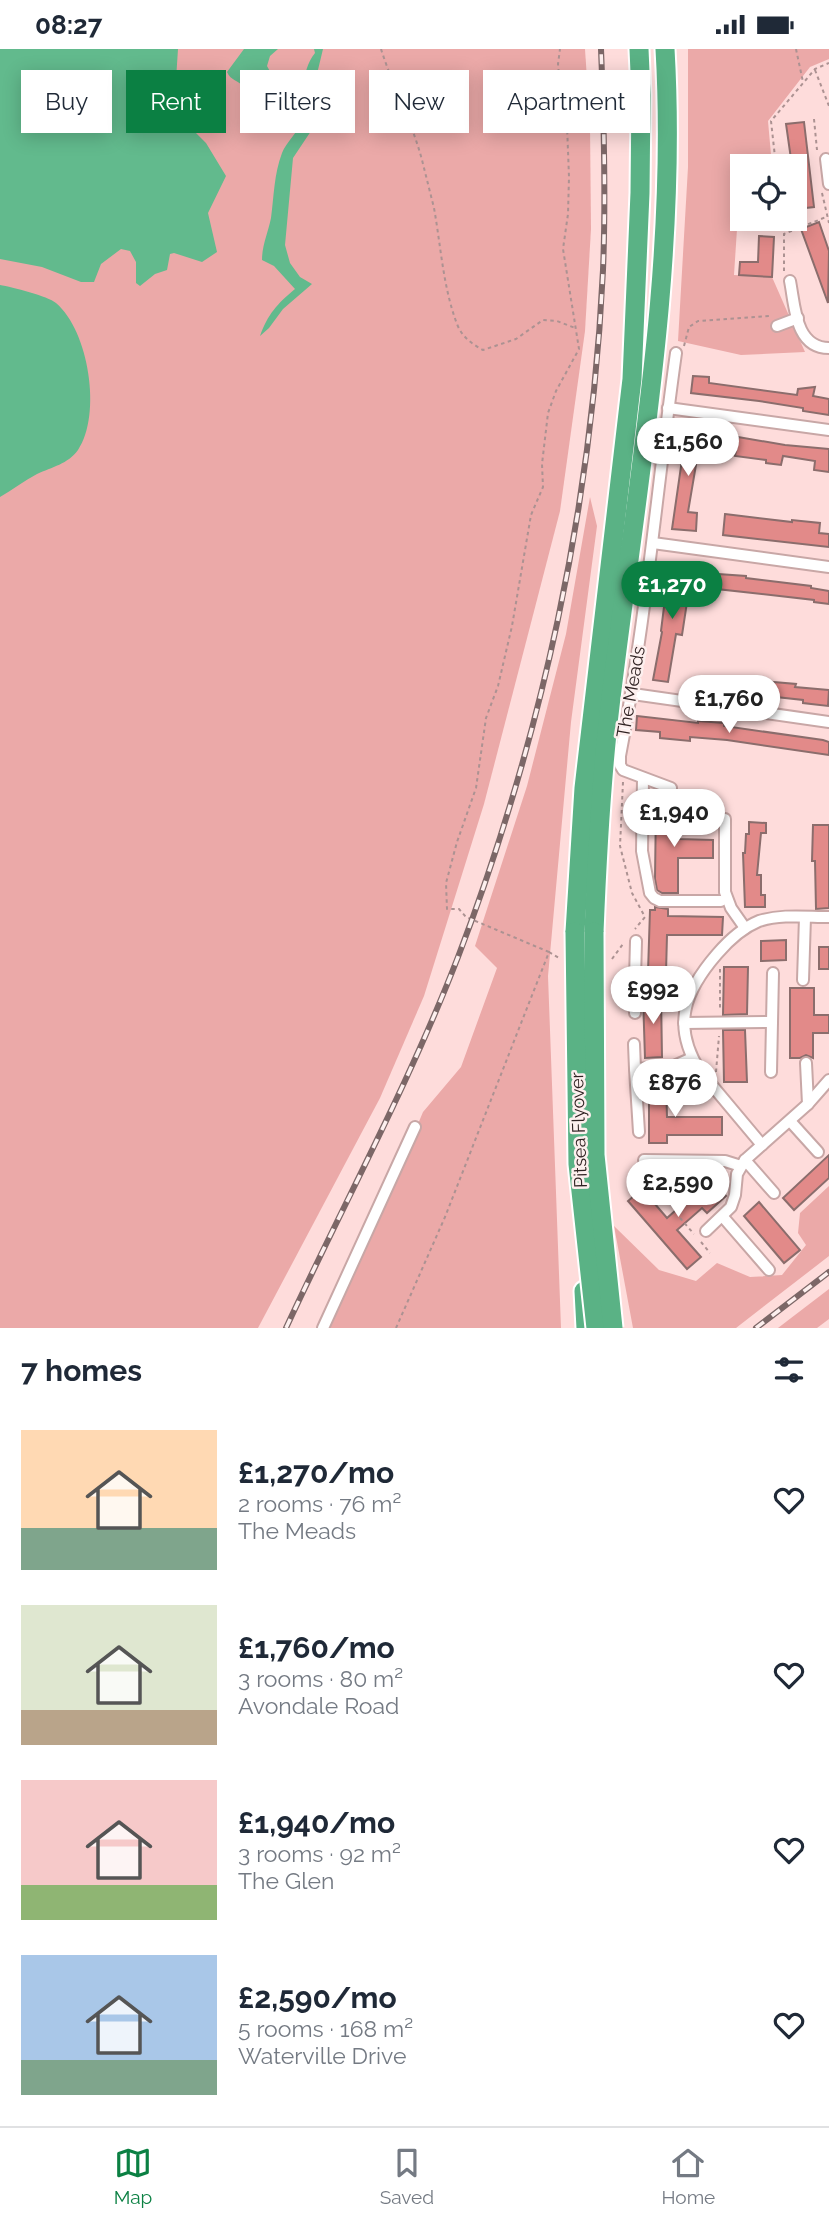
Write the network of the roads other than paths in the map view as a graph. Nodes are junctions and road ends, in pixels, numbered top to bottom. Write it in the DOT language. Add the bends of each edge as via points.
graph roads {
  1 [pos="639,49"];
  2 [pos="665,49"];
  3 [pos="826,159"];
  4 [pos="829,184"];
  5 [pos="790,281"];
  6 [pos="797,318"];
  7 [pos="777,326"];
  8 [pos="829,348"];
  9 [pos="676,353"];
  10 [pos="668,408"];
  11 [pos="829,430"];
  12 [pos="653,543"];
  13 [pos="829,567"];
  14 [pos="633,694"];
  15 [pos="829,722"];
  16 [pos="643,778"];
  17 [pos="671,788"];
  18 [pos="690,818"];
  19 [pos="721,901"];
  20 [pos="805,917"];
  21 [pos="829,917"];
  22 [pos="745,928"];
  23 [pos="584,932"];
  24 [pos="634,938"];
  25 [pos="773,973"];
  26 [pos="635,979"];
  27 [pos="803,980"];
  28 [pos="691,989"];
  29 [pos="635,1013"];
  30 [pos="772,1022"];
  31 [pos="684,1023"];
  32 [pos="634,1044"];
  33 [pos="692,1058"];
  34 [pos="806,1063"];
  35 [pos="635,1069"];
  36 [pos="771,1072"];
  37 [pos="829,1080"];
  38 [pos="808,1104"];
  39 [pos="790,1121"];
  40 [pos="415,1126"];
  41 [pos="639,1132"];
  42 [pos="762,1145"];
  43 [pos="818,1152"];
  44 [pos="644,1160"];
  45 [pos="743,1163"];
  46 [pos="578,1164"];
  47 [pos="774,1193"];
  48 [pos="723,1217"];
  49 [pos="706,1231"];
  50 [pos="769,1270"];
  51 [pos="323,1328"];
  52 [pos="586,1328"];
  53 [pos="596,1328"];
  54 [pos="615,1328"];
  1 -- 23 [label="highway" via="640,193 632,379 584,788"];
  2 -- 23 [label="highway" via="666,200 660,306"];
  3 -- 4 [label="street"];
  5 -- 6 [label="street"];
  6 -- 7 [label="street"];
  6 -- 8 [label="street" via="802,334 814,345"];
  9 -- 10 [label="street, The Meads"];
  10 -- 11 [label="street"];
  10 -- 12 [label="street, The Meads"];
  12 -- 13 [label="street"];
  12 -- 14 [label="street, The Meads"];
  14 -- 15 [label="street"];
  14 -- 16 [label="street, The Meads" via="620,765"];
  16 -- 17 [label="street"];
  16 -- 19 [label="street" via="642,851 650,893 660,901"];
  18 -- 22 [label="street" via="725,819 725,892"];
  20 -- 21 [label="street"];
  20 -- 22 [label="street" via="769,919"];
  20 -- 27 [label="street"];
  22 -- 28 [label="street"];
  23 -- 46 [label="highway, Pitsea Flyover, bridge"];
  23 -- 54 [label="highway, Pitsea Flyover, bridge" via="595,1155"];
  24 -- 26 [label="street"];
  25 -- 30 [label="street"];
  26 -- 28 [label="street" via="671,981"];
  26 -- 29 [label="street"];
  28 -- 31 [label="street"];
  30 -- 31 [label="street"];
  30 -- 36 [label="street"];
  31 -- 33 [label="street"];
  32 -- 35 [label="street"];
  33 -- 35 [label="street" via="673,1067"];
  33 -- 42 [label="street"];
  34 -- 38 [label="street"];
  35 -- 41 [label="street"];
  37 -- 38 [label="street"];
  38 -- 39 [label="street"];
  39 -- 42 [label="street"];
  39 -- 43 [label="street"];
  40 -- 51 [label="street"];
  42 -- 45 [label="street"];
  44 -- 45 [label="street"];
  45 -- 47 [label="street"];
  45 -- 48 [label="street" via="734,1201"];
  46 -- 52 [label="highway, bridge"];
  46 -- 53 [label="highway, Pitsea Flyover, bridge"];
  48 -- 49 [label="street"];
  48 -- 50 [label="street"];
}
